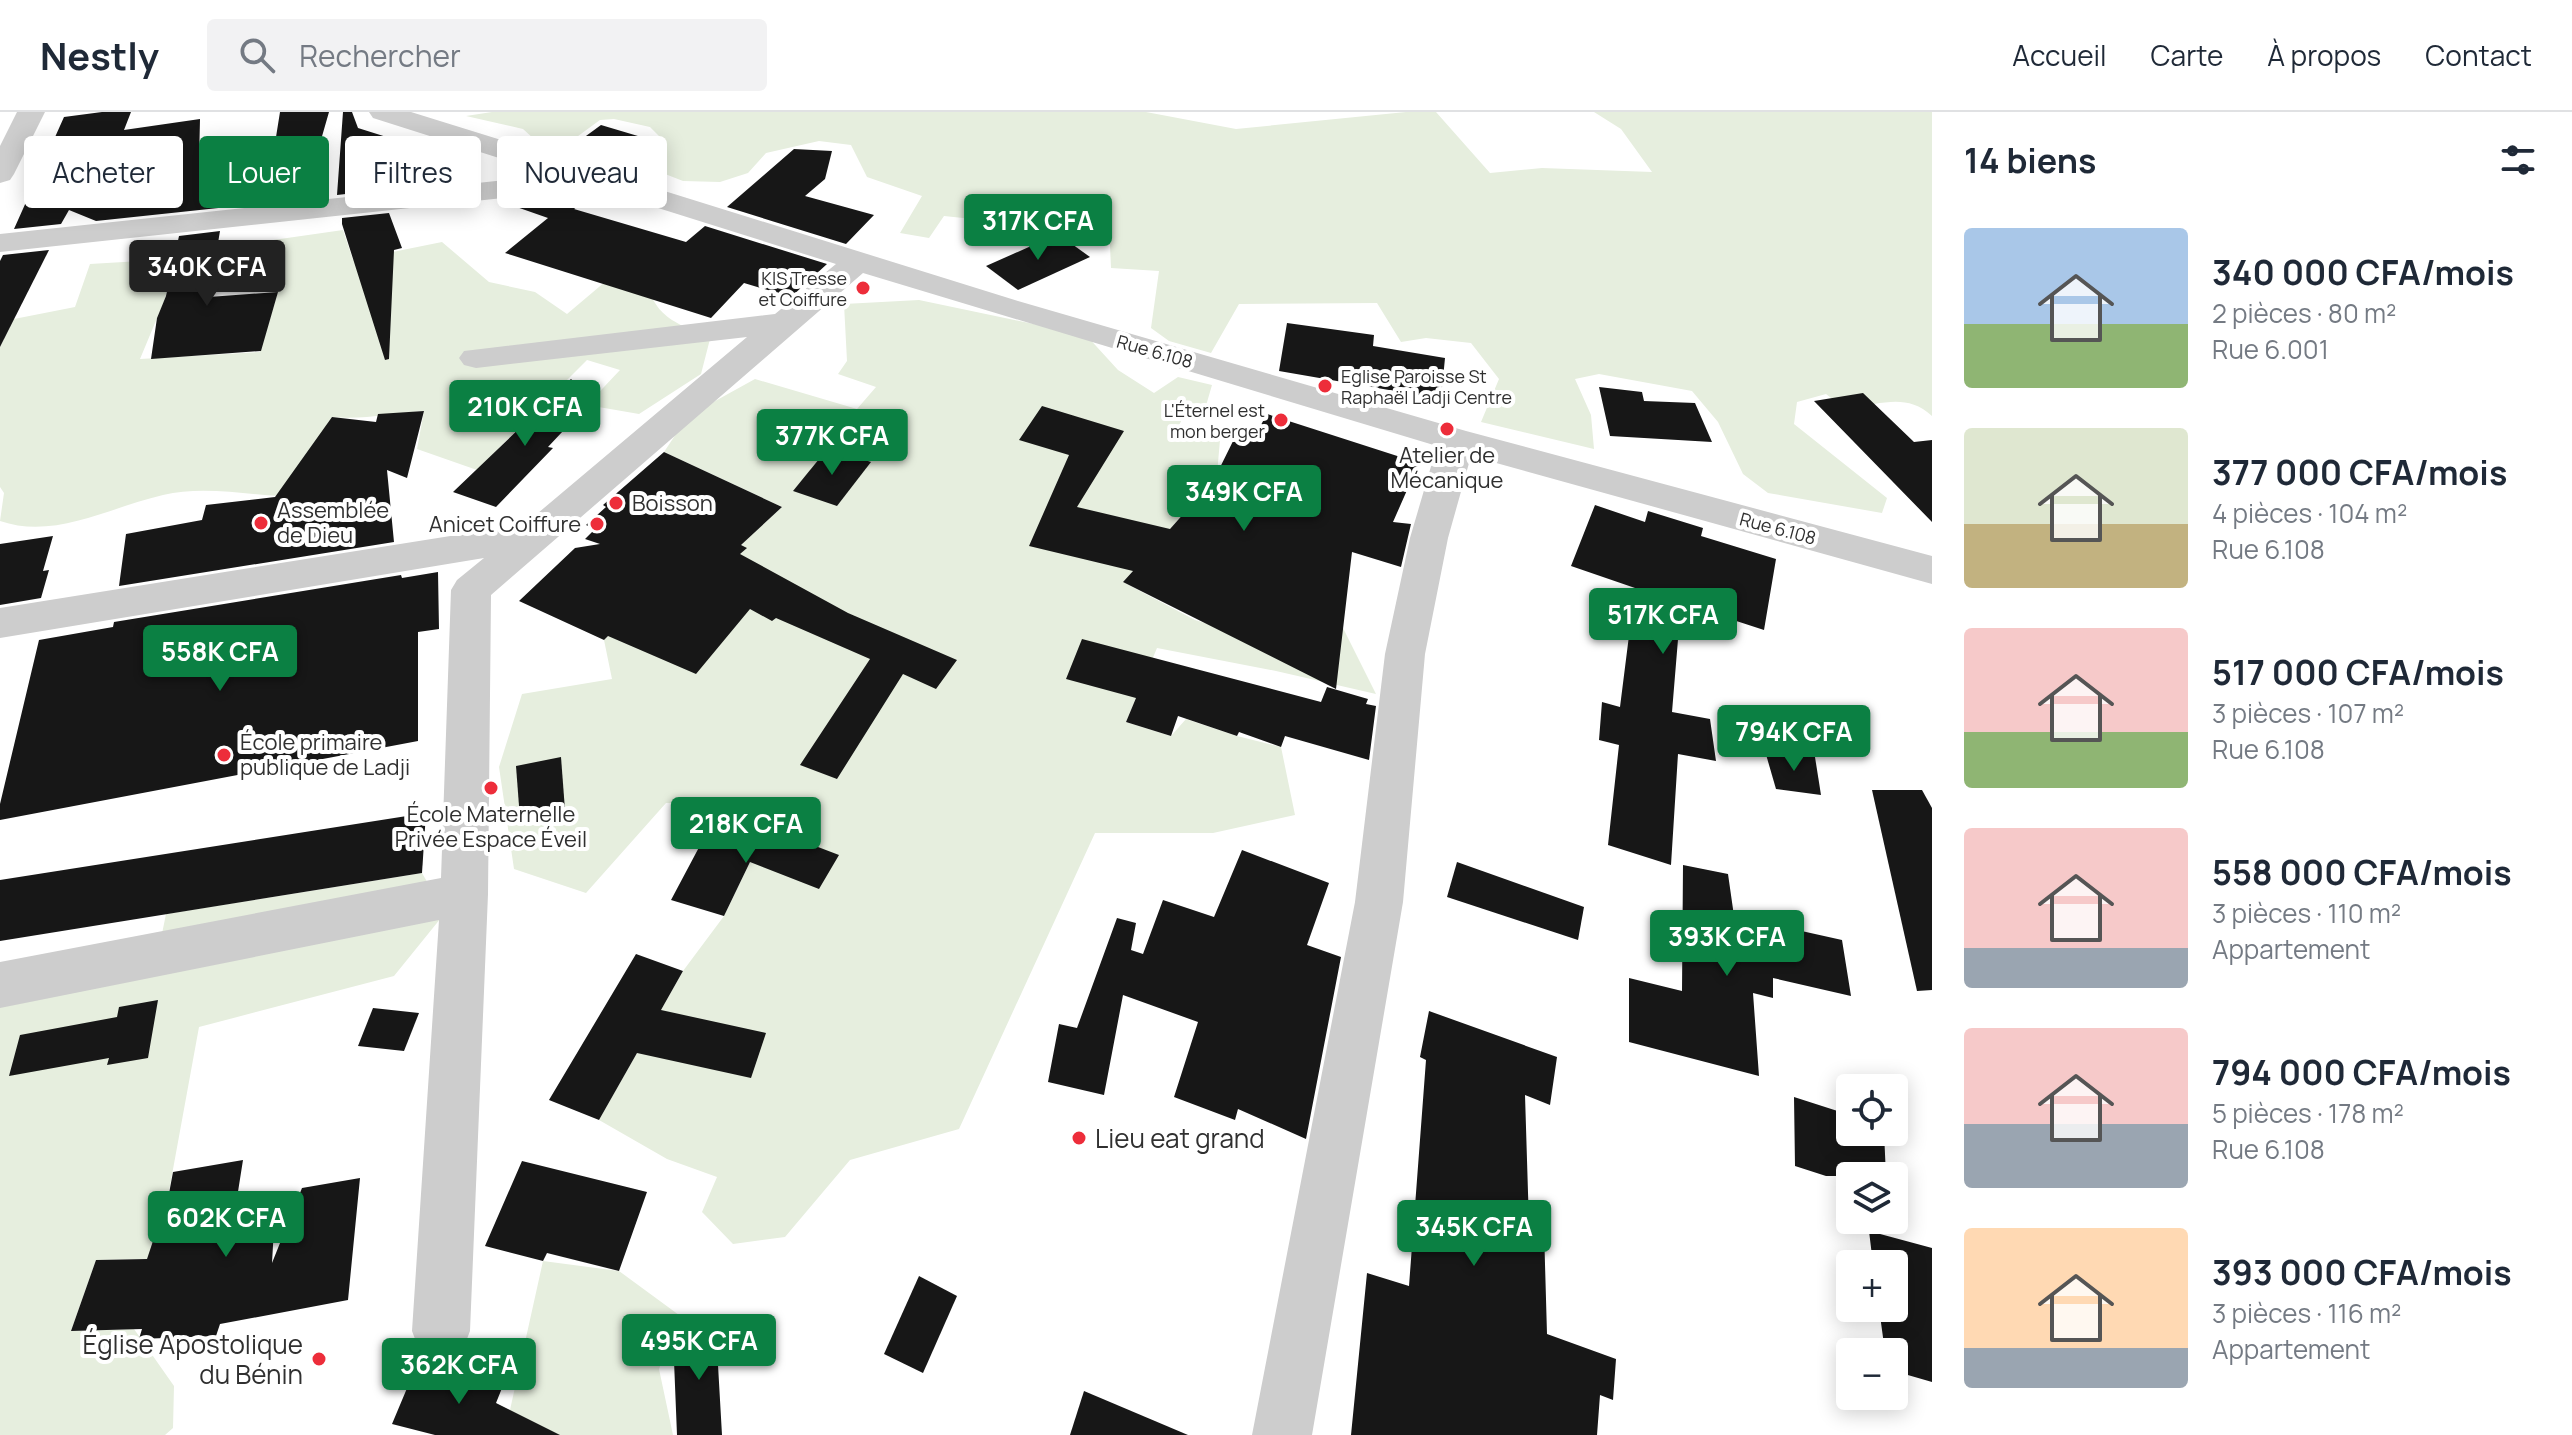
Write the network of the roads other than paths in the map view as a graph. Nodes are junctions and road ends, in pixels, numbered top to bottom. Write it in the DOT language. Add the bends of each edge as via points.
graph roads {
  1 [pos="31,112"];
  2 [pos="383,112"];
  3 [pos="497,148"];
  4 [pos="0,174"];
  5 [pos="497,190"];
  6 [pos="667,201"];
  7 [pos="0,243"];
  8 [pos="860,260"];
  9 [pos="780,323"];
  10 [pos="476,358"];
  11 [pos="1457,440"];
  12 [pos="538,536"];
  13 [pos="1932,570"];
  14 [pos="0,623"];
  15 [pos="464,894"];
  16 [pos="0,985"];
  17 [pos="441,1331"];
  18 [pos="1282,1435"];
  1 -- 4 [label="street"];
  2 -- 3 [label="street, Rue 6.108"];
  5 -- 7 [label="street"];
  6 -- 8 [label="street, Rue 6.108"];
  8 -- 9 [label="street"];
  8 -- 11 [label="street, Rue 6.108"];
  9 -- 10 [label="street"];
  9 -- 12 [label="street"];
  11 -- 13 [label="street, Rue 6.108"];
  11 -- 18 [label="street" via="1429,538 1405,654 1379,902"];
  12 -- 14 [label="street"];
  12 -- 15 [label="street" via="471,590"];
  15 -- 16 [label="street"];
  15 -- 17 [label="street"];
}
